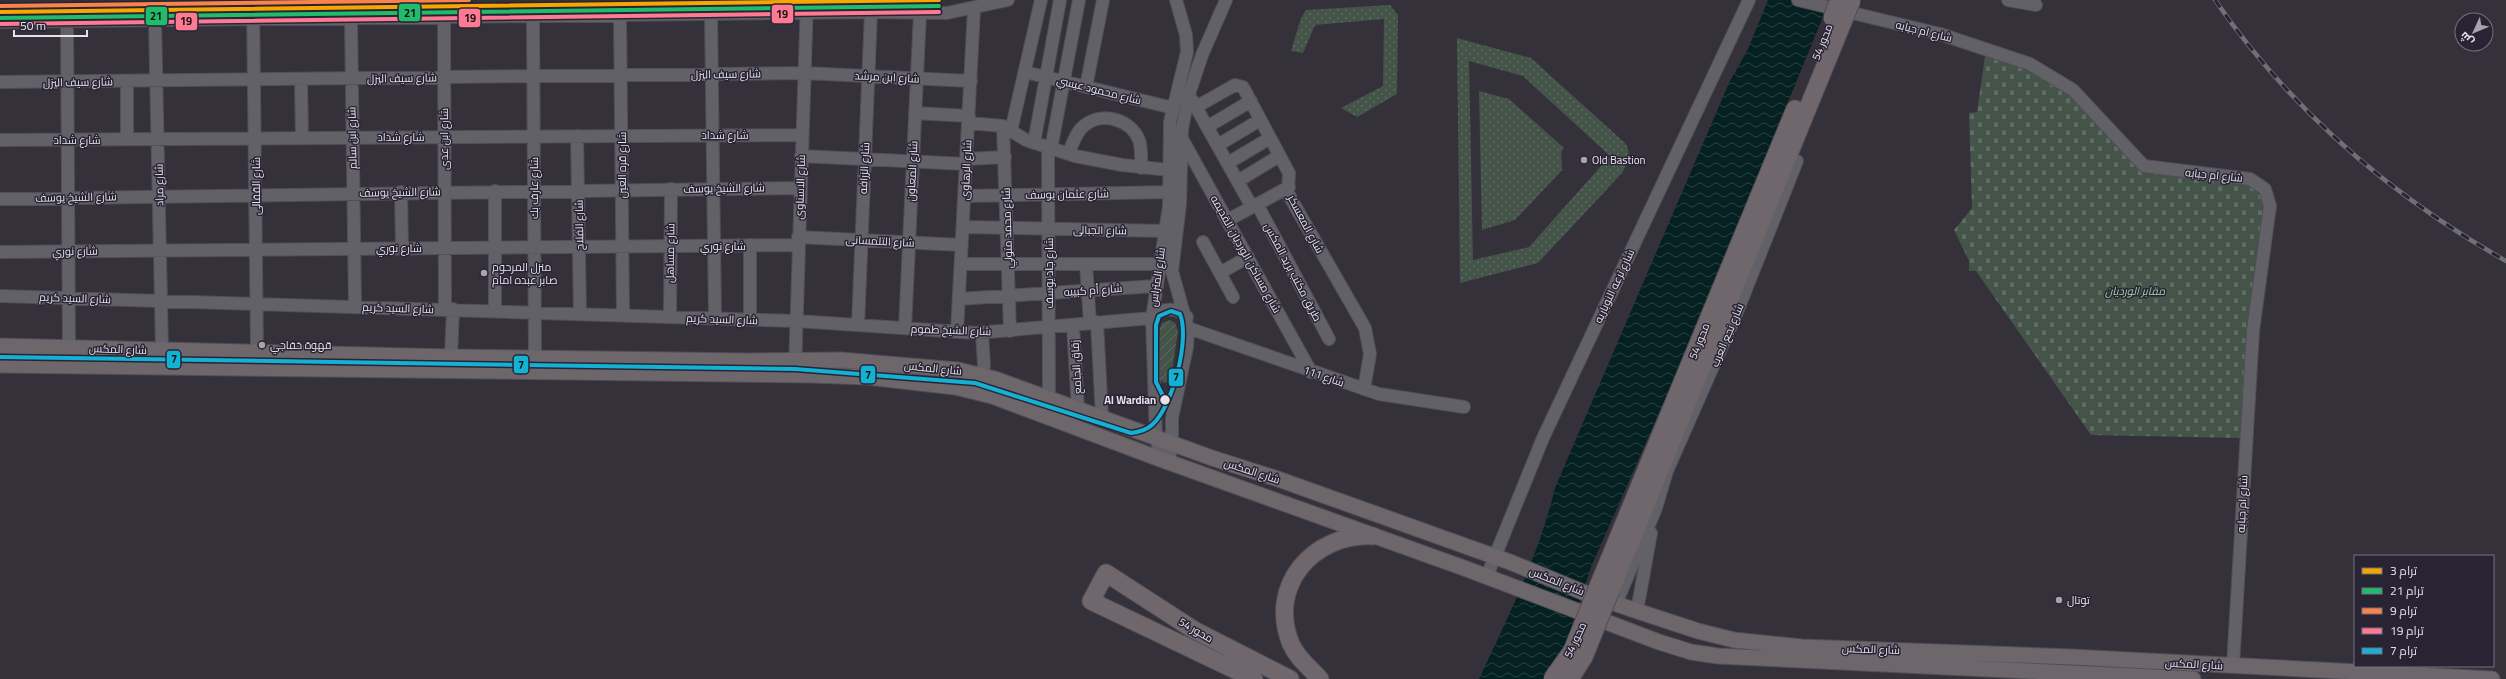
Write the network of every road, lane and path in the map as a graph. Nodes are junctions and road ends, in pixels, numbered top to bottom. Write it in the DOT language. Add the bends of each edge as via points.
graph roads {
  1 [pos="253,0"];
  2 [pos="806,0"];
  3 [pos="1008,0"];
  4 [pos="1041,0"];
  5 [pos="1060,0"];
  6 [pos="1079,0"];
  7 [pos="1103,0"];
  8 [pos="1176,0"];
  9 [pos="1226,0"];
  10 [pos="1749,0"];
  11 [pos="1798,0"];
  12 [pos="1852,0"];
  13 [pos="2008,0"];
  14 [pos="2036,5"];
  15 [pos="974,9"];
  16 [pos="806,12"];
  17 [pos="871,12"];
  18 [pos="1834,12"];
  19 [pos="920,13"];
  20 [pos="711,14"];
  21 [pos="620,16"];
  22 [pos="533,17"];
  23 [pos="351,18"];
  24 [pos="444,18"];
  25 [pos="253,20"];
  26 [pos="155,21"];
  27 [pos="0,22"];
  28 [pos="67,22"];
  29 [pos="1186,52"];
  30 [pos="1202,55"];
  31 [pos="1024,72"];
  32 [pos="804,73"];
  33 [pos="712,74"];
  34 [pos="621,75"];
  35 [pos="533,76"];
  36 [pos="868,76"];
  37 [pos="444,77"];
  38 [pos="1046,77"];
  39 [pos="352,78"];
  40 [pos="917,78"];
  41 [pos="301,79"];
  42 [pos="255,80"];
  43 [pos="127,81"];
  44 [pos="157,81"];
  45 [pos="971,81"];
  46 [pos="1064,81"];
  47 [pos="0,82"];
  48 [pos="68,82"];
  49 [pos="1086,87"];
  50 [pos="1189,94"];
  51 [pos="1251,102"];
  52 [pos="1196,106"];
  53 [pos="1173,108"];
  54 [pos="915,113"];
  55 [pos="968,120"];
  56 [pos="1260,120"];
  57 [pos="1208,127"];
  58 [pos="1007,128"];
  59 [pos="802,134"];
  60 [pos="712,135"];
  61 [pos="533,136"];
  62 [pos="577,136"];
  63 [pos="621,136"];
  64 [pos="1181,136"];
  65 [pos="444,137"];
  66 [pos="256,138"];
  67 [pos="302,138"];
  68 [pos="352,138"];
  69 [pos="1270,138"];
  70 [pos="127,139"];
  71 [pos="158,139"];
  72 [pos="0,140"];
  73 [pos="68,140"];
  74 [pos="1034,143"];
  75 [pos="1218,145"];
  76 [pos="1050,149"];
  77 [pos="1068,154"];
  78 [pos="801,156"];
  79 [pos="1279,156"];
  80 [pos="1005,157"];
  81 [pos="865,159"];
  82 [pos="913,161"];
  83 [pos="1797,161"];
  84 [pos="966,162"];
  85 [pos="1228,163"];
  86 [pos="1141,168"];
  87 [pos="1169,170"];
  88 [pos="1238,180"];
  89 [pos="1288,187"];
  90 [pos="713,188"];
  91 [pos="800,188"];
  92 [pos="622,189"];
  93 [pos="671,189"];
  94 [pos="534,190"];
  95 [pos="578,190"];
  96 [pos="444,191"];
  97 [pos="495,191"];
  98 [pos="353,192"];
  99 [pos="401,192"];
  100 [pos="1170,192"];
  101 [pos="256,194"];
  102 [pos="1048,194"];
  103 [pos="159,196"];
  104 [pos="964,196"];
  105 [pos="1006,196"];
  106 [pos="68,198"];
  107 [pos="0,199"];
  108 [pos="1255,205"];
  109 [pos="1228,220"];
  110 [pos="963,227"];
  111 [pos="1007,228"];
  112 [pos="1048,229"];
  113 [pos="1165,231"];
  114 [pos="861,240"];
  115 [pos="798,241"];
  116 [pos="1203,242"];
  117 [pos="909,243"];
  118 [pos="750,245"];
  119 [pos="962,245"];
  120 [pos="622,246"];
  121 [pos="670,246"];
  122 [pos="714,246"];
  123 [pos="495,247"];
  124 [pos="534,247"];
  125 [pos="579,247"];
  126 [pos="354,248"];
  127 [pos="402,248"];
  128 [pos="444,248"];
  129 [pos="256,249"];
  130 [pos="160,250"];
  131 [pos="68,251"];
  132 [pos="0,252"];
  133 [pos="1248,257"];
  134 [pos="961,264"];
  135 [pos="1008,264"];
  136 [pos="1049,264"];
  137 [pos="1086,264"];
  138 [pos="1158,264"];
  139 [pos="1220,273"];
  140 [pos="1155,286"];
  141 [pos="1088,291"];
  142 [pos="1049,293"];
  143 [pos="0,296"];
  144 [pos="1009,296"];
  145 [pos="1233,297"];
  146 [pos="69,298"];
  147 [pos="959,299"];
  148 [pos="161,300"];
  149 [pos="257,303"];
  150 [pos="355,306"];
  151 [pos="449,309"];
  152 [pos="495,311"];
  153 [pos="534,312"];
  154 [pos="580,314"];
  155 [pos="623,315"];
  156 [pos="670,317"];
  157 [pos="715,318"];
  158 [pos="1152,318"];
  159 [pos="750,320"];
  160 [pos="797,321"];
  161 [pos="1187,322"];
  162 [pos="1093,323"];
  163 [pos="858,325"];
  164 [pos="1073,325"];
  165 [pos="1049,327"];
  166 [pos="905,328"];
  167 [pos="1010,331"];
  168 [pos="957,332"];
  169 [pos="982,333"];
  170 [pos="1329,339"];
  171 [pos="0,346"];
  172 [pos="69,348"];
  173 [pos="162,350"];
  174 [pos="257,352"];
  175 [pos="451,357"];
  176 [pos="534,358"];
  177 [pos="0,365"];
  178 [pos="795,367"];
  179 [pos="1311,372"];
  180 [pos="983,376"];
  181 [pos="1364,389"];
  182 [pos="979,393"];
  183 [pos="1050,399"];
  184 [pos="1464,407"];
  185 [pos="1078,409"];
  186 [pos="1102,418"];
  187 [pos="1156,438"];
  188 [pos="1172,443"];
  189 [pos="1167,462"];
  190 [pos="1278,479"];
  191 [pos="1272,499"];
  192 [pos="1656,508"];
  193 [pos="1373,536"];
  194 [pos="1495,557"];
  195 [pos="1487,576"];
  196 [pos="1609,592"];
  197 [pos="1637,611"];
  198 [pos="1893,649"];
  199 [pos="1894,665"];
  200 [pos="2233,666"];
  201 [pos="1254,679"];
  202 [pos="1290,679"];
  203 [pos="1320,679"];
  204 [pos="1552,679"];
  205 [pos="1570,679"];
  206 [pos="2193,679"];
  207 [pos="2492,679"];
  1 -- 25 [label="street, شارع القفالى"];
  2 -- 16 [label="street, شارع الاسناوى"];
  3 -- 15 [label="street"];
  4 -- 31 [label="street, شارع محمد متولي"];
  5 -- 38 [label="street"];
  6 -- 46 [label="street, شارع جاد يوسف"];
  7 -- 49 [label="street"];
  8 -- 29 [label="street, شارع المتراس" via="1186,36"];
  9 -- 30 [label="street, شارع المتراس"];
  10 -- 194 [label="street, شارع ترعه النوباريه" via="1543,438"];
  11 -- 18 [label="street, شارع ام جبابه"];
  12 -- 18 [label="highway, محور 54, bridge"];
  13 -- 14 [label="street"];
  15 -- 19 [label="street"];
  15 -- 45 [label="street, شارع الرهاوى"];
  16 -- 17 [label="street"];
  16 -- 20 [label="street"];
  16 -- 32 [label="street, شارع الاسناوى"];
  17 -- 19 [label="street"];
  17 -- 36 [label="street, شارع الزرافه"];
  18 -- 196 [label="highway, محور 54"];
  18 -- 200 [label="street, شارع ام جبابه" via="1940,34 2030,64 2073,90 2144,166 2250,179 2265,189 2270,206 2252,331"];
  19 -- 40 [label="street, شارع المعاون"];
  20 -- 21 [label="street"];
  20 -- 33 [label="street"];
  21 -- 22 [label="street"];
  21 -- 34 [label="street, شارع قره العين"];
  22 -- 24 [label="street"];
  22 -- 35 [label="street, شارع عارف بك"];
  23 -- 24 [label="street"];
  23 -- 25 [label="street"];
  23 -- 39 [label="street, شارع ابن سالم"];
  24 -- 37 [label="street, شارع ابن عدى"];
  25 -- 26 [label="street"];
  25 -- 42 [label="street, شارع القفالى"];
  26 -- 28 [label="street"];
  26 -- 44 [label="street, شارع مراد"];
  27 -- 28 [label="street"];
  28 -- 48 [label="street"];
  29 -- 30 [label="street"];
  29 -- 53 [label="street, شارع المتراس"];
  30 -- 50 [label="street, شارع المتراس"];
  31 -- 38 [label="street, شارع محمود عيسي"];
  31 -- 58 [label="street, شارع محمد متولي"];
  32 -- 33 [label="street, شارع سيف اليزل"];
  32 -- 36 [label="street, شارع ابن مرشد"];
  32 -- 59 [label="street, شارع الاسناوى"];
  33 -- 34 [label="street, شارع سيف اليزل"];
  33 -- 60 [label="street"];
  34 -- 35 [label="street, شارع سيف اليزل"];
  34 -- 63 [label="street, شارع قره العين"];
  35 -- 37 [label="street, شارع سيف اليزل"];
  35 -- 61 [label="street, شارع عارف بك"];
  36 -- 40 [label="street, شارع ابن مرشد"];
  36 -- 81 [label="street, شارع الزرافه"];
  37 -- 39 [label="street, شارع سيف اليزل"];
  37 -- 65 [label="street, شارع ابن عدى"];
  38 -- 46 [label="street, شارع محمود عيسي"];
  38 -- 74 [label="street"];
  39 -- 41 [label="street, شارع سيف اليزل"];
  39 -- 68 [label="street, شارع ابن سالم"];
  40 -- 45 [label="street, شارع ابن مرشد"];
  40 -- 54 [label="street, شارع المعاون"];
  41 -- 42 [label="street, شارع سيف اليزل"];
  41 -- 67 [label="street"];
  42 -- 44 [label="street, شارع سيف اليزل"];
  42 -- 66 [label="street, شارع القفالى"];
  43 -- 44 [label="street, شارع سيف اليزل"];
  43 -- 48 [label="street, شارع سيف اليزل"];
  43 -- 70 [label="street"];
  44 -- 71 [label="street, شارع مراد"];
  45 -- 55 [label="street, شارع الرهاوى"];
  46 -- 49 [label="street, شارع محمود عيسي"];
  46 -- 76 [label="street, شارع جاد يوسف"];
  47 -- 48 [label="street, شارع سيف اليزل"];
  48 -- 73 [label="street"];
  49 -- 53 [label="street, شارع محمود عيسي"];
  50 -- 52 [label="street, طريق مكتب بريد المكس"];
  50 -- 64 [label="street, شارع المتراس"];
  51 -- 52 [label="street, شارع المعسكر" via="1243,87 1238,85"];
  51 -- 56 [label="street, شارع المعسكر"];
  51 -- 57 [label="street"];
  52 -- 57 [label="street, طريق مكتب بريد المكس"];
  53 -- 87 [label="street, شارع المتراس" via="1168,138"];
  54 -- 55 [label="street"];
  54 -- 82 [label="street, شارع المعاون"];
  55 -- 58 [label="street"];
  55 -- 84 [label="street, شارع الرهاوى"];
  56 -- 69 [label="street, شارع المعسكر"];
  56 -- 75 [label="street"];
  57 -- 75 [label="street, طريق مكتب بريد المكس"];
  58 -- 74 [label="street"];
  58 -- 80 [label="street, شارع محمد متولي"];
  59 -- 60 [label="street, شارع شداد"];
  59 -- 78 [label="street, شارع الاسناوى"];
  60 -- 63 [label="street, شارع شداد"];
  60 -- 90 [label="street"];
  61 -- 62 [label="street, شارع شداد"];
  61 -- 65 [label="street, شارع شداد"];
  61 -- 94 [label="street, شارع عارف بك"];
  62 -- 63 [label="street, شارع شداد"];
  62 -- 95 [label="street, شارع الفلاح"];
  63 -- 92 [label="street, شارع قره العين"];
  64 -- 109 [label="street, شارع مساكن الورديان القديمه"];
  64 -- 161 [label="street, شارع المتراس" via="1180,204 1172,266"];
  65 -- 68 [label="street, شارع شداد"];
  65 -- 96 [label="street, شارع ابن عدى"];
  66 -- 67 [label="street, شارع شداد"];
  66 -- 71 [label="street, شارع شداد"];
  66 -- 101 [label="street, شارع القفالى"];
  67 -- 68 [label="street, شارع شداد"];
  68 -- 98 [label="street, شارع ابن سالم"];
  69 -- 79 [label="street, شارع المعسكر"];
  69 -- 85 [label="street"];
  70 -- 71 [label="street, شارع شداد"];
  70 -- 73 [label="street, شارع شداد"];
  71 -- 103 [label="street, شارع مراد"];
  72 -- 73 [label="street, شارع شداد"];
  73 -- 106 [label="street"];
  74 -- 76 [label="street"];
  75 -- 85 [label="street, طريق مكتب بريد المكس"];
  76 -- 77 [label="street"];
  76 -- 102 [label="street, شارع جاد يوسف"];
  77 -- 86 [label="street"];
  77 -- 86 [label="street" via="1084,125 1105,118 1115,119 1125,124 1139,140"];
  78 -- 81 [label="street"];
  78 -- 91 [label="street, شارع الاسناوى"];
  79 -- 88 [label="street"];
  79 -- 89 [label="street, شارع المعسكر" via="1290,177"];
  80 -- 84 [label="street"];
  80 -- 105 [label="street, شارع محمد متولي"];
  81 -- 82 [label="street"];
  81 -- 114 [label="street, شارع الزرافه"];
  82 -- 84 [label="street"];
  82 -- 117 [label="street, شارع المعاون"];
  83 -- 192 [label="street, شارع نجع العرب" via="1731,326 1667,471"];
  84 -- 104 [label="street, شارع الرهاوى"];
  85 -- 88 [label="street, طريق مكتب بريد المكس"];
  86 -- 87 [label="street"];
  87 -- 100 [label="street, شارع المتراس"];
  88 -- 108 [label="street, طريق مكتب بريد المكس"];
  89 -- 108 [label="street"];
  89 -- 181 [label="street, شارع المعسكر" via="1291,199 1365,328 1370,354"];
  90 -- 91 [label="street, شارع الشيخ يوسف"];
  90 -- 93 [label="street, شارع الشيخ يوسف"];
  90 -- 122 [label="street"];
  91 -- 115 [label="street, شارع الاسناوى"];
  92 -- 93 [label="street, شارع الشيخ يوسف"];
  92 -- 95 [label="street, شارع الشيخ يوسف"];
  92 -- 120 [label="street, شارع قره العين"];
  93 -- 121 [label="street, شارع مساهل"];
  94 -- 95 [label="street, شارع الشيخ يوسف"];
  94 -- 97 [label="street, شارع الشيخ يوسف"];
  94 -- 124 [label="street, شارع عارف بك"];
  95 -- 125 [label="street, شارع الفلاح"];
  96 -- 97 [label="street, شارع الشيخ يوسف"];
  96 -- 99 [label="street, شارع الشيخ يوسف"];
  96 -- 128 [label="street, شارع ابن عدى"];
  97 -- 123 [label="street"];
  98 -- 99 [label="street, شارع الشيخ يوسف"];
  98 -- 101 [label="street, شارع الشيخ يوسف"];
  98 -- 126 [label="street, شارع ابن سالم"];
  99 -- 127 [label="street"];
  100 -- 102 [label="street, شارع عثمان يوسف"];
  100 -- 113 [label="street, شارع المتراس"];
  101 -- 103 [label="street, شارع الشيخ يوسف"];
  101 -- 129 [label="street, شارع القفالى"];
  102 -- 105 [label="street, شارع عثمان يوسف"];
  102 -- 112 [label="street, شارع جاد يوسف"];
  103 -- 106 [label="street, شارع الشيخ يوسف"];
  103 -- 130 [label="street, شارع مراد"];
  104 -- 105 [label="street, شارع عثمان يوسف"];
  104 -- 110 [label="street, شارع الرهاوى"];
  105 -- 111 [label="street, شارع محمد متولي"];
  106 -- 107 [label="street, شارع الشيخ يوسف"];
  106 -- 131 [label="street"];
  108 -- 109 [label="street"];
  108 -- 170 [label="street, طريق مكتب بريد المكس"];
  109 -- 133 [label="street, شارع مساكن الورديان القديمه"];
  110 -- 111 [label="street, شارع الجبالى"];
  110 -- 119 [label="street, شارع الرهاوى"];
  111 -- 112 [label="street, شارع الجبالى"];
  111 -- 135 [label="street, شارع محمد متولي"];
  112 -- 113 [label="street, شارع الجبالى"];
  112 -- 136 [label="street, شارع جاد يوسف"];
  113 -- 138 [label="street, شارع المتراس"];
  114 -- 115 [label="street, شارع التلمسانى"];
  114 -- 117 [label="street, شارع التلمسانى"];
  114 -- 163 [label="street, شارع الزرافه"];
  115 -- 118 [label="street, شارع نوري"];
  115 -- 160 [label="street, شارع الاسناوى"];
  116 -- 139 [label="street"];
  117 -- 119 [label="street, شارع التلمسانى"];
  117 -- 166 [label="street, شارع المعاون"];
  118 -- 122 [label="street, شارع نوري"];
  118 -- 159 [label="street"];
  119 -- 134 [label="street, شارع الرهاوى"];
  120 -- 121 [label="street, شارع نوري"];
  120 -- 125 [label="street, شارع نوري"];
  120 -- 155 [label="street, شارع قره العين"];
  121 -- 122 [label="street, شارع نوري"];
  121 -- 156 [label="street, شارع مساهل"];
  122 -- 157 [label="street"];
  123 -- 124 [label="street, شارع نوري"];
  123 -- 128 [label="street, شارع نوري"];
  123 -- 152 [label="street"];
  124 -- 125 [label="street, شارع نوري"];
  124 -- 153 [label="street, شارع عارف بك"];
  125 -- 154 [label="street, شارع الفلاح"];
  126 -- 127 [label="street, شارع نوري"];
  126 -- 129 [label="street, شارع نوري"];
  126 -- 150 [label="street, شارع ابن سالم"];
  127 -- 128 [label="street, شارع نوري"];
  128 -- 151 [label="street, شارع ابن عدى"];
  129 -- 130 [label="street, شارع نوري"];
  129 -- 149 [label="street, شارع القفالى"];
  130 -- 131 [label="street, شارع نوري"];
  130 -- 148 [label="street, شارع مراد"];
  131 -- 132 [label="street, شارع نوري"];
  131 -- 146 [label="street"];
  133 -- 139 [label="street"];
  133 -- 179 [label="street, شارع مساكن الورديان القديمه"];
  134 -- 135 [label="street"];
  134 -- 147 [label="street, شارع الرهاوى"];
  135 -- 136 [label="street"];
  135 -- 144 [label="street, شارع محمد متولي"];
  136 -- 137 [label="street"];
  136 -- 142 [label="street, شارع جاد يوسف"];
  137 -- 138 [label="street"];
  137 -- 141 [label="street"];
  138 -- 140 [label="street, شارع المتراس"];
  139 -- 145 [label="street"];
  140 -- 141 [label="street, شارع أم كبيبه"];
  140 -- 158 [label="street, شارع المتراس"];
  141 -- 142 [label="street, شارع أم كبيبه"];
  141 -- 162 [label="street"];
  142 -- 144 [label="street, شارع أم كبيبه"];
  142 -- 165 [label="street, شارع جاد يوسف"];
  143 -- 146 [label="street, شارع السيد كريم"];
  144 -- 147 [label="street, شارع أم كبيبه"];
  144 -- 167 [label="street, شارع محمد متولي"];
  146 -- 148 [label="street, شارع السيد كريم"];
  146 -- 172 [label="street"];
  147 -- 168 [label="street, شارع الرهاوى"];
  148 -- 149 [label="street, شارع السيد كريم"];
  148 -- 173 [label="street, شارع مراد"];
  149 -- 150 [label="street, شارع السيد كريم"];
  149 -- 174 [label="street, شارع القفالى"];
  150 -- 151 [label="street, شارع السيد كريم"];
  151 -- 152 [label="street, شارع السيد كريم"];
  151 -- 175 [label="street, شارع ابن عدى"];
  152 -- 153 [label="street, شارع السيد كريم"];
  153 -- 154 [label="street, شارع السيد كريم"];
  153 -- 176 [label="street, شارع عارف بك"];
  154 -- 155 [label="street, شارع السيد كريم"];
  155 -- 156 [label="street, شارع السيد كريم"];
  156 -- 157 [label="street, شارع السيد كريم"];
  157 -- 159 [label="street, شارع السيد كريم"];
  158 -- 161 [label="street, شارع 111" via="1169,309 1181,312"];
  158 -- 162 [label="street, شارع الشيخ طموم"];
  158 -- 187 [label="street, شارع المتراس"];
  159 -- 160 [label="street, شارع السيد كريم"];
  160 -- 163 [label="street, شارع الشيخ طموم"];
  160 -- 178 [label="street, شارع الاسناوى"];
  161 -- 179 [label="street, شارع 111"];
  161 -- 188 [label="street, شارع المتراس" via="1187,347 1172,418"];
  162 -- 164 [label="street, شارع الشيخ طموم"];
  162 -- 186 [label="street"];
  163 -- 166 [label="street, شارع الشيخ طموم"];
  164 -- 165 [label="street, شارع الشيخ طموم"];
  164 -- 185 [label="street, زقاق الجامع"];
  165 -- 167 [label="street, شارع الشيخ طموم"];
  165 -- 183 [label="street, شارع جاد يوسف"];
  166 -- 168 [label="street, شارع الشيخ طموم"];
  167 -- 169 [label="street, شارع الشيخ طموم"];
  168 -- 169 [label="street, شارع الشيخ طموم"];
  169 -- 180 [label="street"];
  171 -- 172 [label="main road, شارع المكس"];
  172 -- 173 [label="main road, شارع المكس"];
  173 -- 174 [label="main road, شارع المكس"];
  174 -- 175 [label="main road, شارع المكس"];
  175 -- 176 [label="main road, شارع المكس"];
  176 -- 178 [label="main road, شارع المكس"];
  177 -- 178 [label="main road, شارع المكس"];
  178 -- 180 [label="main road, شارع المكس" via="865,362 958,370"];
  178 -- 182 [label="main road, شارع المكس" via="955,387"];
  179 -- 181 [label="street, شارع 111"];
  180 -- 182 [label="street"];
  180 -- 183 [label="main road, شارع المكس"];
  181 -- 184 [label="street, شارع 111" via="1406,399"];
  182 -- 189 [label="main road, شارع المكس"];
  183 -- 185 [label="main road, شارع المكس"];
  185 -- 186 [label="main road, شارع المكس"];
  186 -- 187 [label="main road, شارع المكس"];
  187 -- 188 [label="main road, شارع المكس"];
  187 -- 189 [label="street, شارع المتراس" via="1160,453"];
  188 -- 189 [label="street, شارع المتراس"];
  188 -- 190 [label="main road, شارع المكس"];
  189 -- 191 [label="main road, شارع المكس"];
  190 -- 191 [label="main road"];
  190 -- 194 [label="main road, شارع المكس"];
  191 -- 193 [label="main road, شارع المكس"];
  192 -- 196 [label="street, شارع نجع العرب"];
  192 -- 197 [label="street, شارع نجع العرب"];
  193 -- 195 [label="main road, شارع المكس"];
  193 -- 203 [label="highway" via="1349,537 1324,546 1306,560 1288,589 1285,612 1288,635 1298,656"];
  194 -- 195 [label="street, شارع ترعه النوباريه"];
  194 -- 196 [label="main road, شارع المكس" via="1585,593"];
  195 -- 199 [label="main road, شارع المكس" via="1691,652"];
  196 -- 197 [label="main road, شارع المكس"];
  196 -- 204 [label="highway, محور 54, bridge"];
  196 -- 205 [label="highway, محور 54, bridge" via="1584,657"];
  197 -- 198 [label="main road, شارع المكس" via="1698,631 1752,643"];
  198 -- 199 [label="main road"];
  198 -- 200 [label="main road, شارع المكس"];
  199 -- 206 [label="main road, شارع المكس"];
  200 -- 207 [label="main road, شارع المكس"];
  201 -- 202 [label="highway, محور 54" via="1091,601 1106,573 1194,630"];
}
